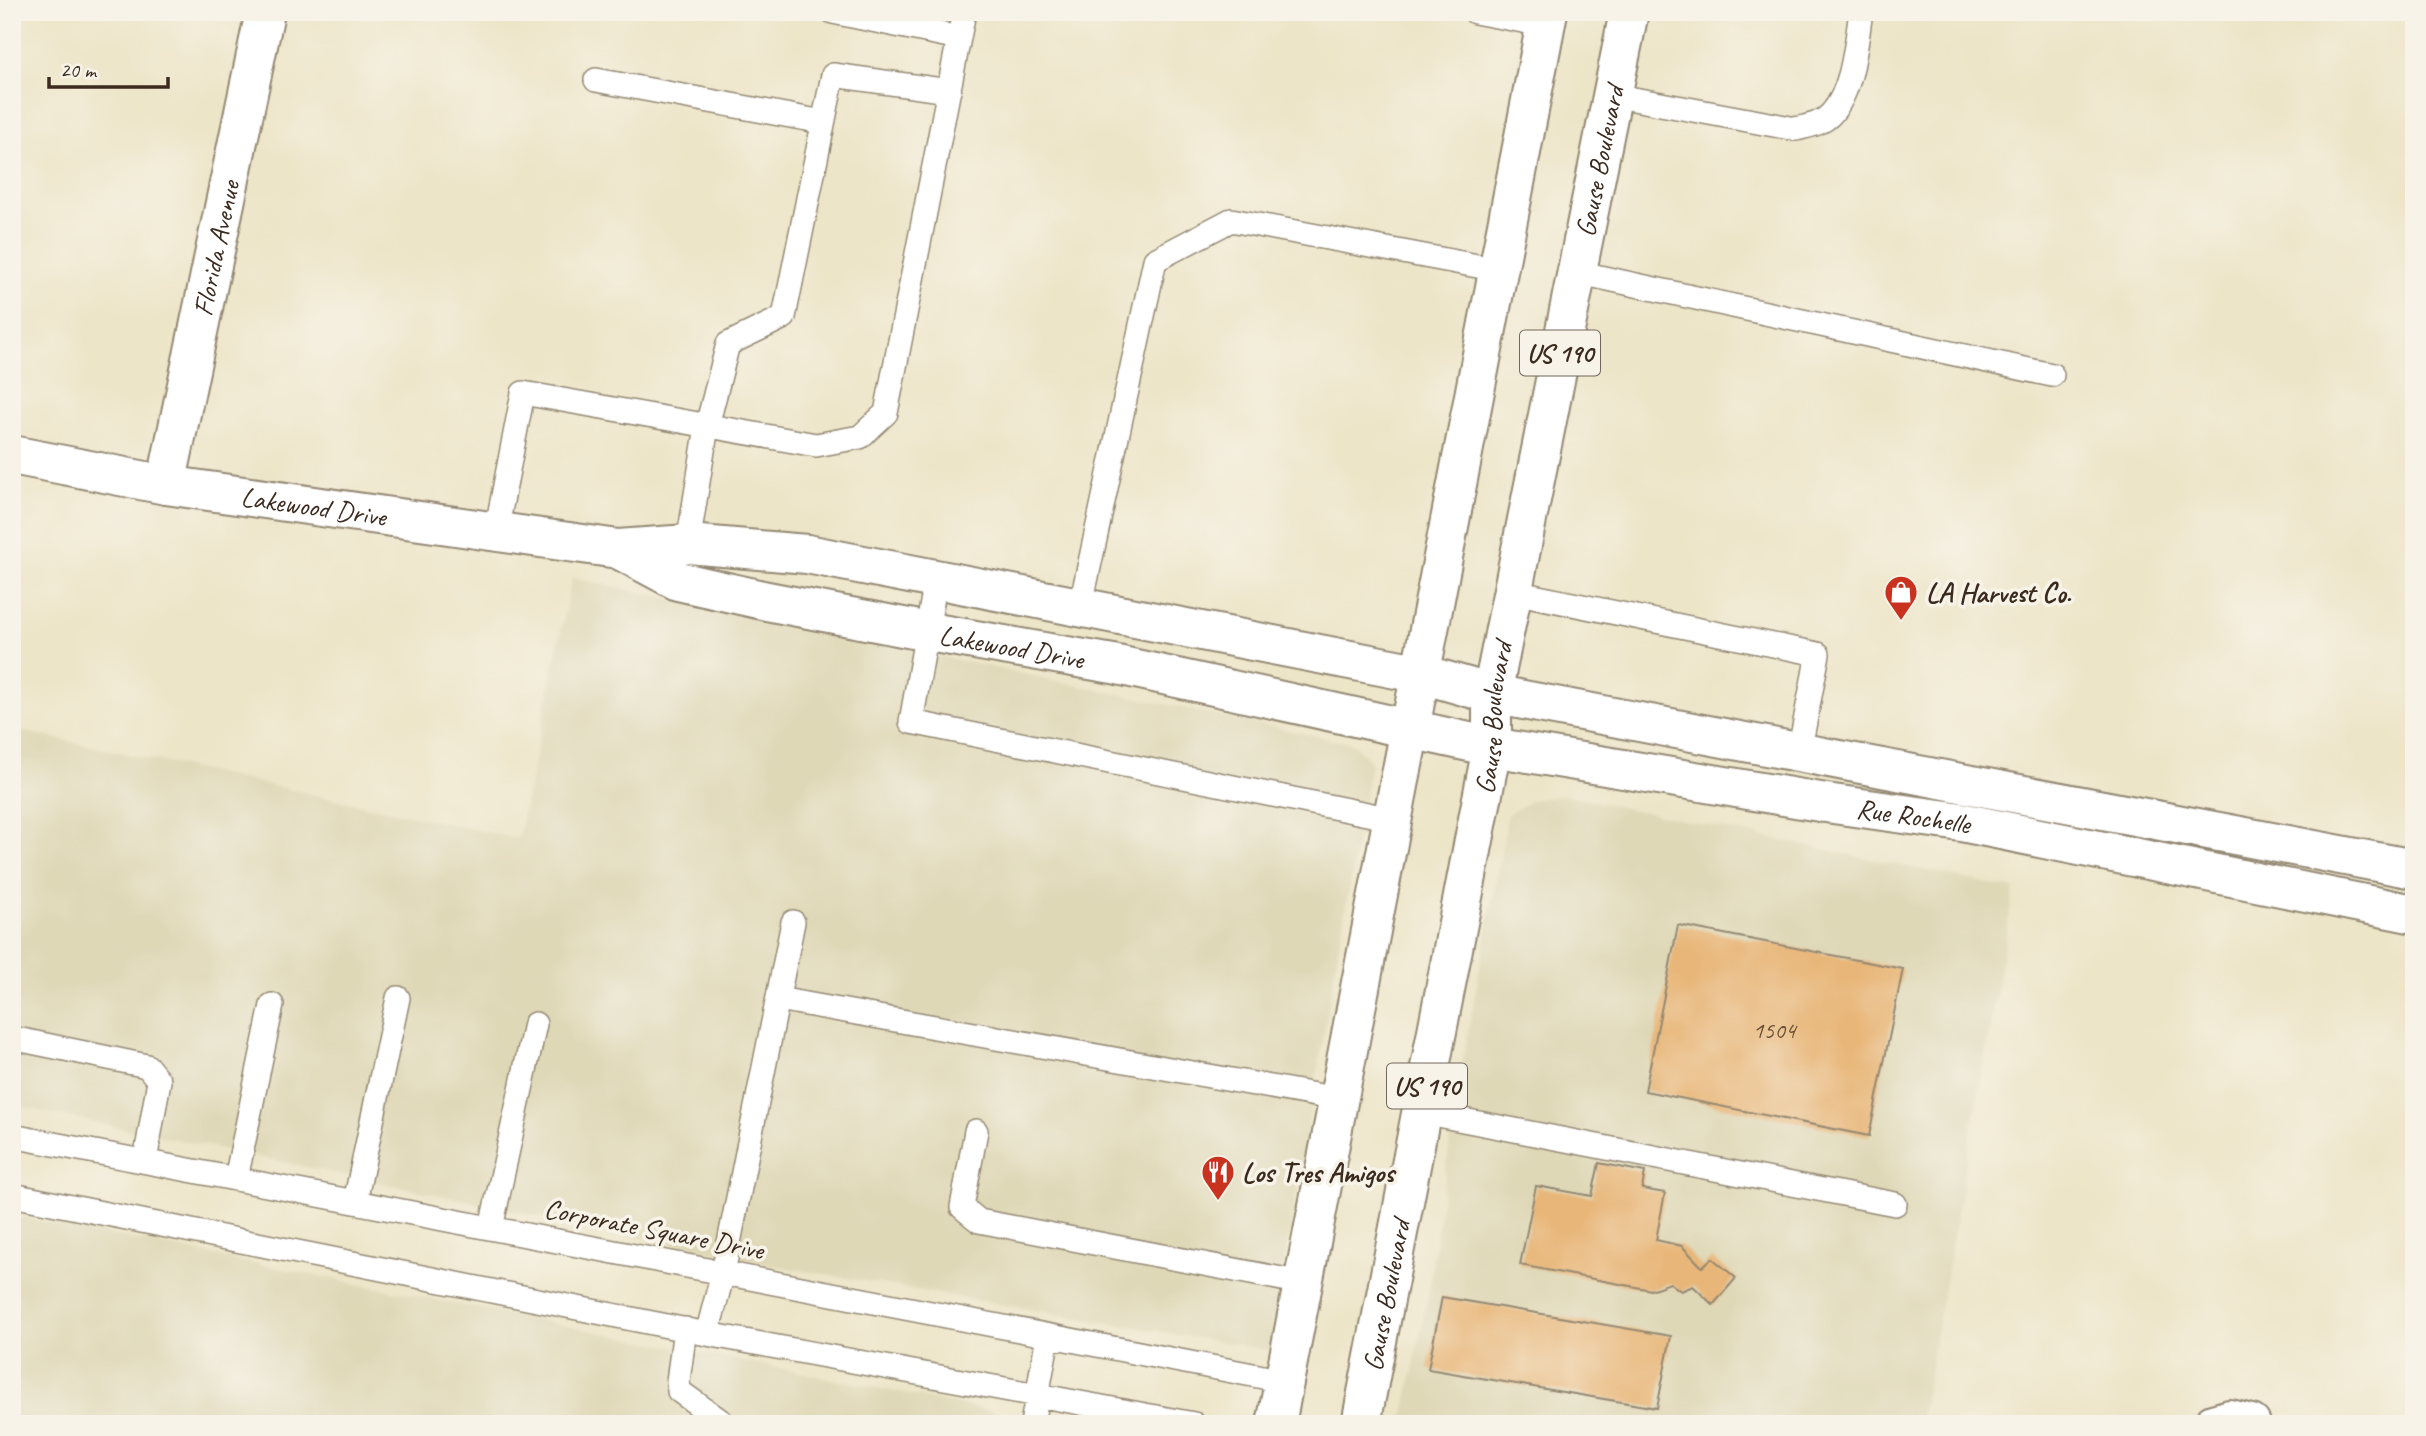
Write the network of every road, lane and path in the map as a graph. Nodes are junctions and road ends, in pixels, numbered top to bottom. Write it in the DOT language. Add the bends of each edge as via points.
graph roads {
  1 [pos="265,12"];
  2 [pos="833,12"];
  3 [pos="964,12"];
  4 [pos="1475,12"];
  5 [pos="1629,12"];
  6 [pos="1861,12"];
  7 [pos="1546,19"];
  8 [pos="959,38"];
  9 [pos="596,80"];
  10 [pos="949,91"];
  11 [pos="1612,95"];
  12 [pos="823,122"];
  13 [pos="1499,271"];
  14 [pos="1576,272"];
  15 [pos="2052,374"];
  16 [pos="707,426"];
  17 [pos="12,454"];
  18 [pos="166,485"];
  19 [pos="496,532"];
  20 [pos="688,544"];
  21 [pos="618,549"];
  22 [pos="936,580"];
  23 [pos="1513,592"];
  24 [pos="1080,609"];
  25 [pos="929,632"];
  26 [pos="1067,656"];
  27 [pos="1422,674"];
  28 [pos="1492,694"];
  29 [pos="1411,728"];
  30 [pos="1492,747"];
  31 [pos="1799,753"];
  32 [pos="1392,819"];
  33 [pos="2174,823"];
  34 [pos="2164,863"];
  35 [pos="2414,869"];
  36 [pos="2414,914"];
  37 [pos="793,922"];
  38 [pos="398,998"];
  39 [pos="778,999"];
  40 [pos="272,1005"];
  41 [pos="535,1024"];
  42 [pos="12,1038"];
  43 [pos="1338,1099"];
  44 [pos="1422,1112"];
  45 [pos="976,1131"];
  46 [pos="12,1136"];
  47 [pos="145,1161"];
  48 [pos="236,1179"];
  49 [pos="12,1195"];
  50 [pos="355,1202"];
  51 [pos="1895,1204"];
  52 [pos="491,1228"];
  53 [pos="723,1273"];
  54 [pos="1303,1283"];
  55 [pos="696,1332"];
  56 [pos="1048,1336"];
  57 [pos="1284,1381"];
  58 [pos="1037,1393"];
  59 [pos="725,1424"];
  60 [pos="1032,1424"];
  61 [pos="1195,1424"];
  62 [pos="1276,1424"];
  63 [pos="1361,1424"];
  64 [pos="2213,1424"];
  65 [pos="2251,1424"];
  1 -- 18 [label="street, Florida Avenue"];
  2 -- 8 [label="lane"];
  3 -- 8 [label="lane"];
  4 -- 7 [label="lane"];
  5 -- 11 [label="street, Gause Boulevard / US 190"];
  6 -- 11 [label="lane" via="1848,83 1832,114 1816,125 1796,129"];
  7 -- 13 [label="street, US 190"];
  8 -- 10 [label="lane"];
  9 -- 12 [label="lane"];
  10 -- 12 [label="lane" via="833,75"];
  10 -- 16 [label="lane" via="886,413 860,437 816,445"];
  11 -- 14 [label="street, Gause Boulevard / US 190"];
  12 -- 16 [label="lane" via="784,317 729,344"];
  13 -- 24 [label="lane" via="1231,220 1155,260"];
  13 -- 27 [label="street, US 190"];
  14 -- 15 [label="lane"];
  14 -- 23 [label="street, Gause Boulevard / US 190"];
  16 -- 19 [label="lane" via="523,393"];
  16 -- 20 [label="lane"];
  17 -- 18 [label="street, Lakewood Drive"];
  18 -- 19 [label="street, Lakewood Drive"];
  19 -- 21 [label="street, Lakewood Drive"];
  20 -- 21 [label="street, Lakewood Drive"];
  20 -- 22 [label="street, Lakewood Drive" via="807,554"];
  21 -- 25 [label="street, Lakewood Drive" via="678,582"];
  22 -- 24 [label="street, Lakewood Drive"];
  22 -- 25 [label="lane"];
  23 -- 28 [label="street, Gause Boulevard / US 190"];
  23 -- 31 [label="lane" via="1818,654"];
  24 -- 26 [label="street"];
  24 -- 27 [label="street, Lakewood Drive"];
  25 -- 26 [label="street, Lakewood Drive"];
  25 -- 32 [label="lane" via="911,722"];
  26 -- 29 [label="street, Lakewood Drive"];
  27 -- 28 [label="street, Rue Rochelle"];
  27 -- 29 [label="street, US 190"];
  28 -- 30 [label="street, Gause Boulevard / US 190"];
  28 -- 31 [label="street, Rue Rochelle"];
  29 -- 30 [label="street, Rue Rochelle"];
  29 -- 32 [label="street, US 190"];
  30 -- 34 [label="street, Rue Rochelle" via="1961,822"];
  30 -- 44 [label="street, Gause Boulevard / US 190"];
  31 -- 33 [label="street, Rue Rochelle"];
  32 -- 43 [label="street, US 190"];
  33 -- 34 [label="street"];
  33 -- 35 [label="street, Rue Rochelle"];
  34 -- 36 [label="street, Rue Rochelle"];
  37 -- 39 [label="lane"];
  38 -- 50 [label="lane"];
  39 -- 43 [label="lane"];
  39 -- 53 [label="lane"];
  40 -- 48 [label="lane"];
  41 -- 52 [label="lane"];
  42 -- 47 [label="lane" via="147,1066 159,1081"];
  43 -- 54 [label="street, US 190"];
  44 -- 51 [label="lane"];
  44 -- 63 [label="street, Gause Boulevard / US 190"];
  45 -- 54 [label="lane" via="962,1207 979,1221"];
  46 -- 47 [label="lane, Corporate Square Drive"];
  47 -- 48 [label="lane, Corporate Square Drive"];
  48 -- 50 [label="lane, Corporate Square Drive"];
  49 -- 55 [label="lane"];
  50 -- 52 [label="lane, Corporate Square Drive"];
  52 -- 53 [label="lane, Corporate Square Drive"];
  53 -- 55 [label="lane"];
  53 -- 56 [label="lane, Corporate Square Drive"];
  54 -- 57 [label="street, US 190"];
  55 -- 58 [label="lane"];
  55 -- 59 [label="lane" via="678,1381 680,1391"];
  56 -- 57 [label="lane, Corporate Square Drive"];
  56 -- 58 [label="lane"];
  57 -- 62 [label="street, US 190"];
  58 -- 60 [label="lane"];
  58 -- 61 [label="lane"];
  64 -- 65 [label="street" via="2230,1419"];
}
